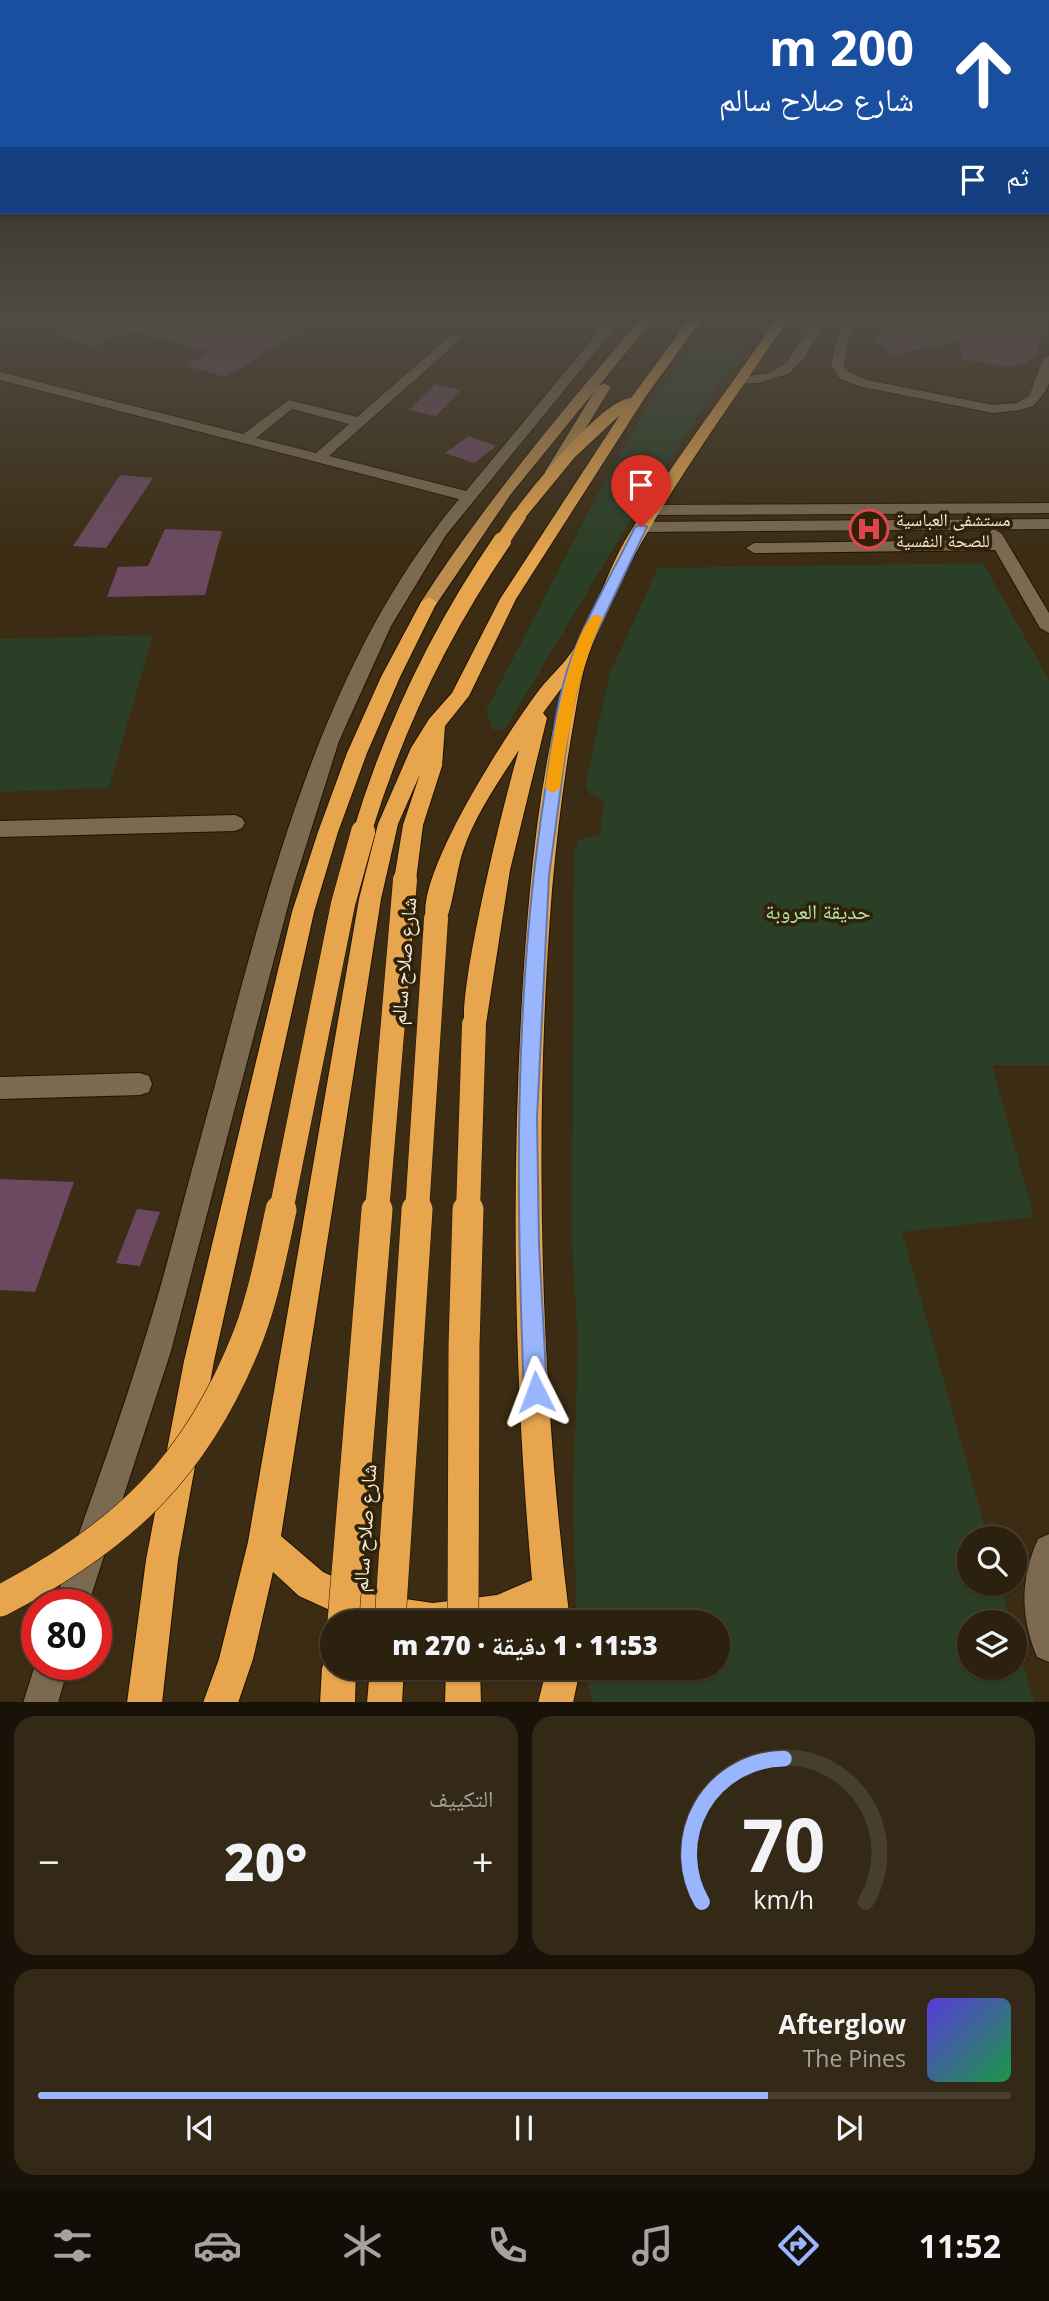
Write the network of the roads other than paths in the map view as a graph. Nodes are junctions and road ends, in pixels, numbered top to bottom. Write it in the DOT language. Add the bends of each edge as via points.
graph roads {
  1 [pos="84,397"];
  2 [pos="387,397"];
  3 [pos="550,397"];
  4 [pos="582,397"];
  5 [pos="597,397"];
  6 [pos="637,397"];
  7 [pos="638,397"];
  8 [pos="729,397"];
  9 [pos="935,397"];
  10 [pos="1038,397"];
  11 [pos="359,422"];
  12 [pos="246,439"];
  13 [pos="320,457"];
  14 [pos="552,472"];
  15 [pos="467,496"];
  16 [pos="1049,508"];
  17 [pos="652,510"];
  18 [pos="1049,524"];
  19 [pos="989,526"];
  20 [pos="641,527"];
  21 [pos="1000,545"];
  22 [pos="754,548"];
  23 [pos="429,602"];
  24 [pos="1049,628"];
  25 [pos="579,655"];
  26 [pos="545,695"];
  27 [pos="436,724"];
  28 [pos="235,823"];
  29 [pos="0,829"];
  30 [pos="140,1084"];
  31 [pos="0,1087"];
  32 [pos="264,1542"];
  33 [pos="1049,1550"];
  34 [pos="76,1589"];
  35 [pos="549,1589"];
  36 [pos="0,1601"];
  37 [pos="344,1610"];
  38 [pos="391,1610"];
  39 [pos="463,1610"];
  40 [pos="552,1610"];
  41 [pos="1049,1645"];
  42 [pos="47,1680"];
  43 [pos="339,1680"];
  44 [pos="386,1680"];
  45 [pos="463,1680"];
  46 [pos="40,1702"];
  47 [pos="144,1702"];
  48 [pos="220,1702"];
  49 [pos="337,1702"];
  50 [pos="384,1702"];
  51 [pos="463,1702"];
  1 -- 12 [label="lane"];
  2 -- 11 [label="lane"];
  3 -- 15 [label="lane"];
  4 -- 23 [label="main road" via="493,506"];
  5 -- 14 [label="main road"];
  6 -- 14 [label="highway" via="606,419"];
  7 -- 27 [label="highway" via="508,599 460,696"];
  8 -- 17 [label="highway, شارع صلاح سالم"];
  9 -- 10 [label="lane" via="993,409 1030,403"];
  11 -- 12 [label="lane" via="289,404"];
  11 -- 13 [label="lane"];
  12 -- 13 [label="lane"];
  13 -- 15 [label="lane"];
  14 -- 36 [label="highway, bridge" via="480,573 442,639 372,806 350,875 263,1292 227,1390 192,1448 137,1510 60,1570"];
  15 -- 34 [label="lane" via="382,626 321,764 282,887 156,1351"];
  16 -- 17 [label="lane"];
  17 -- 20 [label="highway, شارع صلاح سالم"];
  18 -- 19 [label="lane"];
  19 -- 20 [label="lane"];
  19 -- 21 [label="lane"];
  20 -- 25 [label="highway, شارع صلاح سالم"];
  21 -- 22 [label="lane"];
  21 -- 24 [label="lane"];
  23 -- 47 [label="highway, bridge" via="357,750 303,912 200,1361 162,1560"];
  25 -- 26 [label="highway, شارع صلاح سالم"];
  25 -- 35 [label="highway" via="563,719 541,876 528,1118 529,1257"];
  26 -- 38 [label="highway, شارع صلاح سالم, bridge" via="469,816 443,881 436,919"];
  26 -- 39 [label="highway, bridge" via="504,839 485,932 474,1024 464,1346"];
  27 -- 32 [label="highway" via="396,803 375,871"];
  27 -- 37 [label="highway, شارع صلاح سالم, bridge" via="432,766 413,825 405,880"];
  28 -- 29 [label="lane"];
  30 -- 31 [label="lane"];
  32 -- 35 [label="highway" via="311,1584 369,1611 446,1619 498,1612"];
  32 -- 48 [label="highway" via="249,1613"];
  33 -- 41 [label="lane" via="1041,1587 1042,1622"];
  35 -- 40 [label="highway"];
  42 -- 46 [label="lane"];
  43 -- 49 [label="highway"];
  44 -- 50 [label="highway"];
  45 -- 51 [label="highway"];
}
